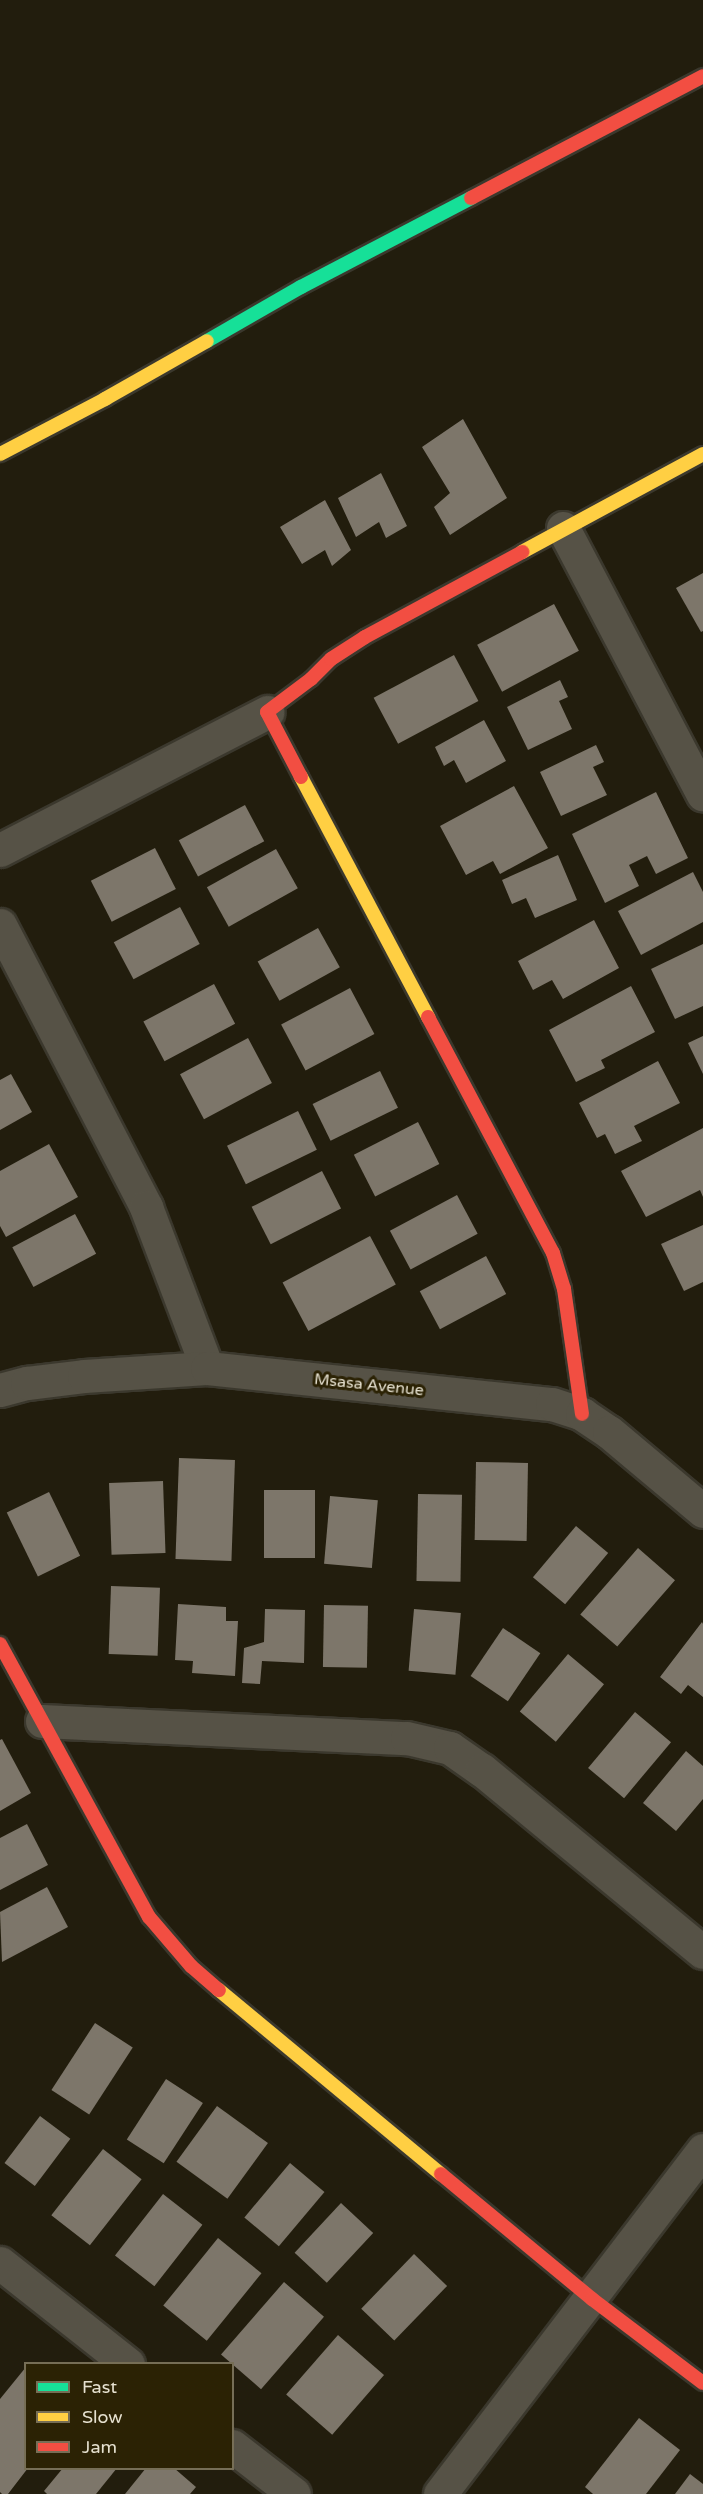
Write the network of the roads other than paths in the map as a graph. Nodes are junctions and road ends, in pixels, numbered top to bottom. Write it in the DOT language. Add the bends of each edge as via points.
graph roads {
  1 [pos="703,76"];
  2 [pos="0,454"];
  3 [pos="703,454"];
  4 [pos="563,528"];
  5 [pos="267,712"];
  6 [pos="703,795"];
  7 [pos="0,850"];
  8 [pos="0,925"];
  9 [pos="207,1368"];
  10 [pos="0,1390"];
  11 [pos="582,1414"];
  12 [pos="703,1511"];
  13 [pos="0,1644"];
  14 [pos="42,1721"];
  15 [pos="703,1952"];
  16 [pos="703,2150"];
  17 [pos="0,2263"];
  18 [pos="592,2299"];
  19 [pos="125,2362"];
  20 [pos="703,2383"];
  21 [pos="234,2448"];
  22 [pos="294,2494"];
  23 [pos="440,2494"];
  1 -- 2 [label="street" via="312,281"];
  3 -- 4 [label="street"];
  4 -- 5 [label="street" via="364,637"];
  4 -- 6 [label="street"];
  5 -- 7 [label="street"];
  5 -- 11 [label="street" via="553,1253 564,1289"];
  8 -- 9 [label="street" via="146,1207"];
  9 -- 10 [label="street, Msasa Avenue" via="84,1376"];
  9 -- 11 [label="street, Msasa Avenue" via="552,1404"];
  11 -- 12 [label="street, Msasa Avenue"];
  13 -- 14 [label="street"];
  14 -- 15 [label="street" via="407,1738 450,1748"];
  14 -- 18 [label="street" via="149,1917 191,1966"];
  16 -- 18 [label="street"];
  17 -- 19 [label="street"];
  18 -- 20 [label="street"];
  18 -- 23 [label="street"];
  21 -- 22 [label="street"];
}
